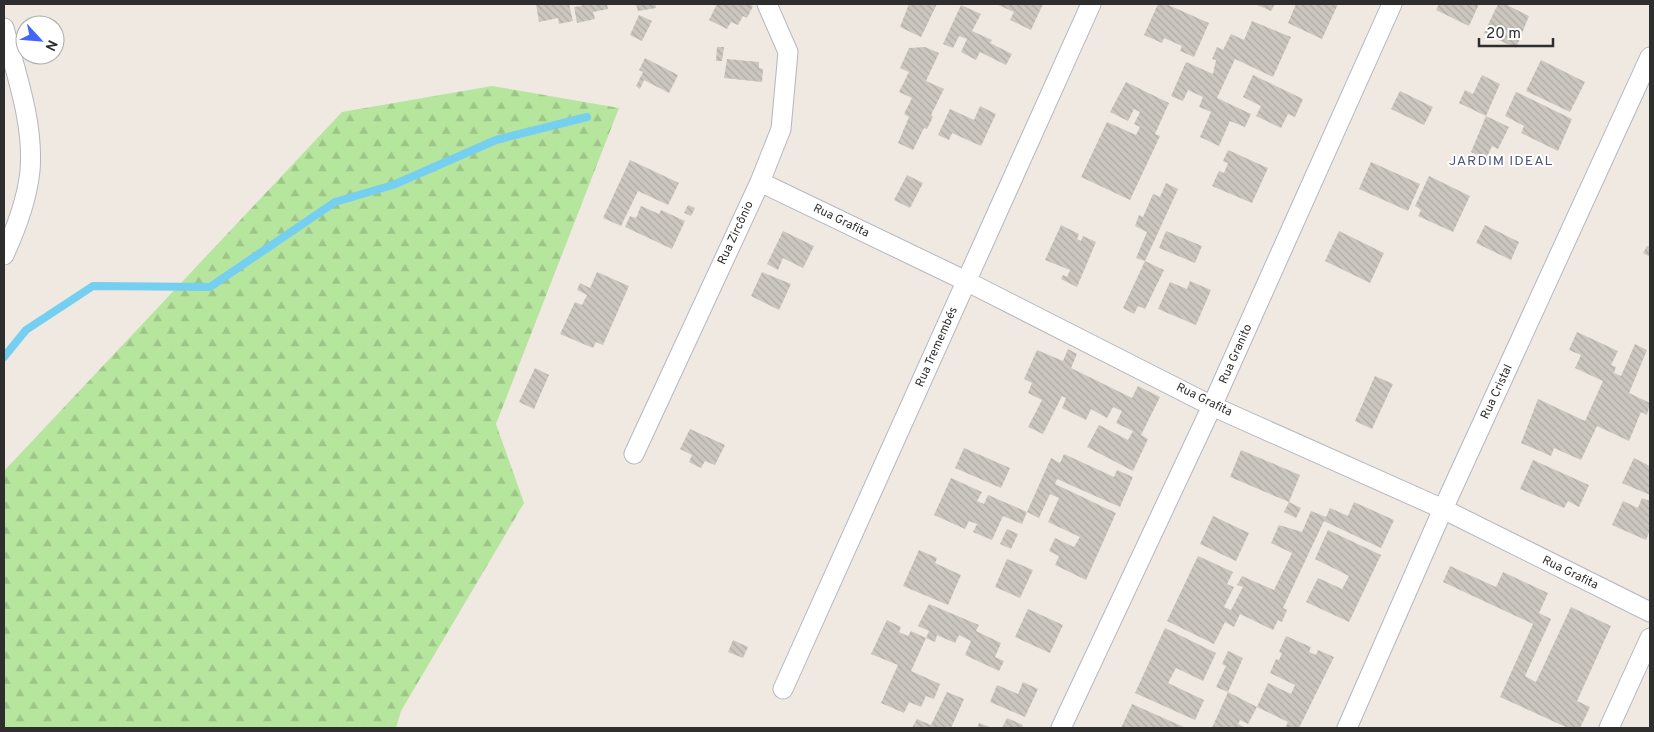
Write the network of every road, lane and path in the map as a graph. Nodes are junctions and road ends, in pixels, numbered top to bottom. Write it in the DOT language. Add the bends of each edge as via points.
graph roads {
  1 [pos="767,4"];
  2 [pos="1091,4"];
  3 [pos="1392,4"];
  4 [pos="4,28"];
  5 [pos="1650,57"];
  6 [pos="760,182"];
  7 [pos="4,255"];
  8 [pos="966,281"];
  9 [pos="1212,406"];
  10 [pos="634,454"];
  11 [pos="1443,509"];
  12 [pos="1650,612"];
  13 [pos="1650,638"];
  14 [pos="783,689"];
  15 [pos="1061,728"];
  16 [pos="1347,728"];
  17 [pos="1608,728"];
  1 -- 6 [label="street, Rua Zircônio" via="788,52 781,129"];
  2 -- 8 [label="street, Rua Tremembés"];
  3 -- 9 [label="street, Rua Granito"];
  4 -- 7 [label="street" via="27,118 30,171 23,204"];
  5 -- 11 [label="street, Rua Cristal"];
  6 -- 8 [label="street, Rua Grafita"];
  6 -- 10 [label="street, Rua Zircônio"];
  8 -- 9 [label="street, Rua Grafita"];
  8 -- 14 [label="street, Rua Tremembés"];
  9 -- 11 [label="street, Rua Grafita"];
  9 -- 15 [label="street, Rua Granito"];
  11 -- 12 [label="street, Rua Grafita"];
  11 -- 16 [label="street, Rua Cristal"];
  13 -- 17 [label="street"];
}
